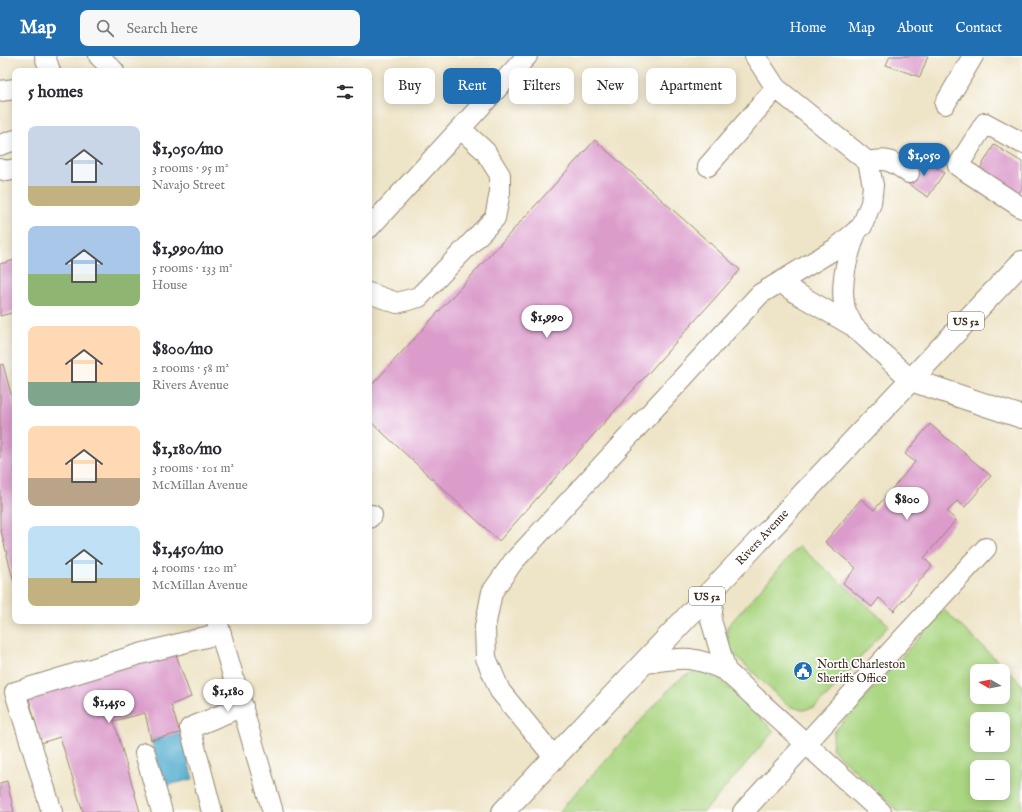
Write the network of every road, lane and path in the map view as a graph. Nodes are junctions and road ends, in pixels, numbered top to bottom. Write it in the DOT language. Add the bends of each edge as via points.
graph roads {
  1 [pos="45,56"];
  2 [pos="99,56"];
  3 [pos="527,56"];
  4 [pos="755,56"];
  5 [pos="973,56"];
  6 [pos="49,68"];
  7 [pos="111,68"];
  8 [pos="776,88"];
  9 [pos="12,89"];
  10 [pos="0,91"];
  11 [pos="945,104"];
  12 [pos="461,129"];
  13 [pos="12,141"];
  14 [pos="1022,143"];
  15 [pos="0,145"];
  16 [pos="868,162"];
  17 [pos="708,166"];
  18 [pos="0,169"];
  19 [pos="12,170"];
  20 [pos="909,173"];
  21 [pos="1022,208"];
  22 [pos="372,225"];
  23 [pos="857,230"];
  24 [pos="1022,262"];
  25 [pos="780,282"];
  26 [pos="372,294"];
  27 [pos="854,326"];
  28 [pos="911,380"];
  29 [pos="1022,416"];
  30 [pos="986,548"];
  31 [pos="715,587"];
  32 [pos="219,627"];
  33 [pos="644,663"];
  34 [pos="726,671"];
  35 [pos="243,706"];
  36 [pos="806,743"];
  37 [pos="145,753"];
  38 [pos="554,757"];
  39 [pos="52,812"];
  40 [pos="162,812"];
  41 [pos="212,812"];
  42 [pos="273,812"];
  43 [pos="503,812"];
  44 [pos="743,812"];
  45 [pos="881,812"];
  1 -- 6 [label="street"];
  2 -- 7 [label="street"];
  3 -- 12 [label="street"];
  4 -- 8 [label="street"];
  5 -- 11 [label="street"];
  8 -- 16 [label="street"];
  8 -- 17 [label="street"];
  9 -- 10 [label="street"];
  12 -- 22 [label="street"];
  12 -- 26 [label="street" via="485,151 500,175 495,218 419,297 397,303"];
  13 -- 15 [label="street"];
  14 -- 21 [label="street" via="985,123 958,166"];
  16 -- 20 [label="street" via="890,160"];
  16 -- 23 [label="street" via="873,186 871,203 862,226"];
  18 -- 19 [label="street"];
  23 -- 25 [label="street" via="835,249"];
  23 -- 27 [label="street" via="847,262 844,289 845,310"];
  24 -- 28 [label="main road, Rivers Avenue / US 52"];
  25 -- 27 [label="street" via="796,294"];
  25 -- 38 [label="street" via="760,294 513,562 492,592 485,627 486,658 500,691"];
  27 -- 28 [label="street"];
  28 -- 29 [label="main road"];
  28 -- 31 [label="main road, Rivers Avenue / US 52"];
  30 -- 36 [label="street"];
  31 -- 33 [label="main road, Rivers Avenue / US 52"];
  31 -- 34 [label="street" via="711,620"];
  32 -- 35 [label="street"];
  32 -- 39 [label="street" via="15,692"];
  33 -- 34 [label="street" via="684,657 705,660"];
  33 -- 38 [label="main road, Rivers Avenue / US 52"];
  34 -- 36 [label="street"];
  35 -- 41 [label="street" via="190,728"];
  35 -- 42 [label="street"];
  36 -- 44 [label="street"];
  36 -- 45 [label="street"];
  37 -- 40 [label="street"];
  38 -- 43 [label="main road, Rivers Avenue / US 52"];
}
